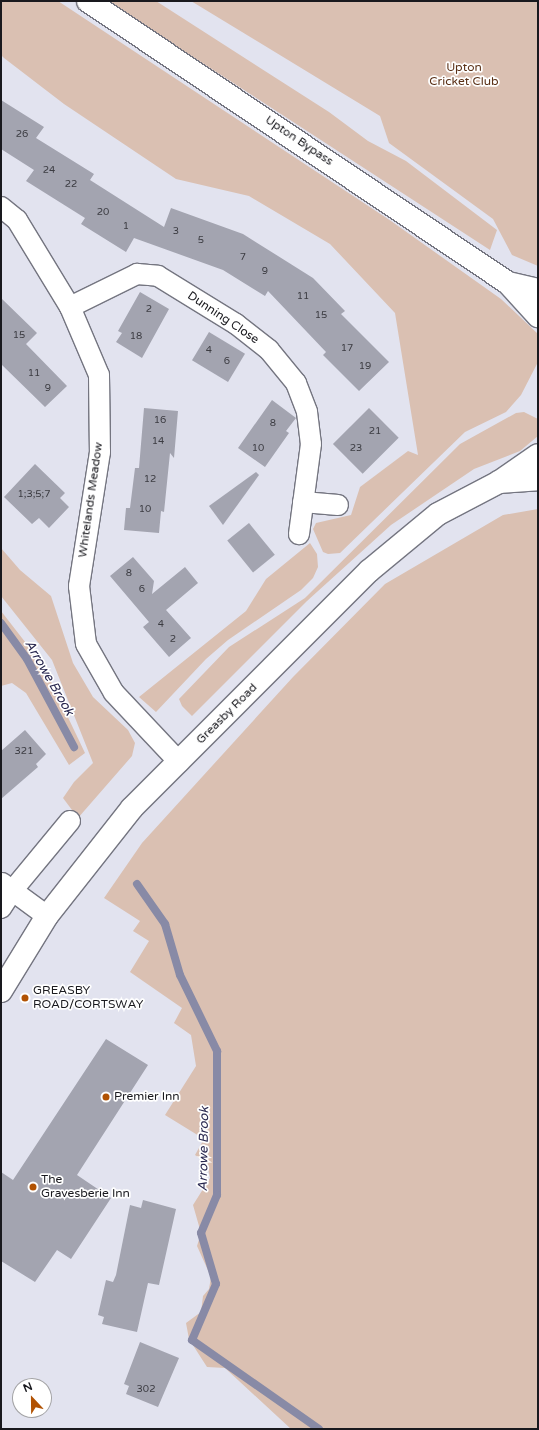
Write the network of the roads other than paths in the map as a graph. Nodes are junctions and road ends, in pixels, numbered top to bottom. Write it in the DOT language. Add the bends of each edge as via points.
graph roads {
  1 [pos="88,1"];
  2 [pos="1,207"];
  3 [pos="508,283"];
  4 [pos="538,290"];
  5 [pos="70,307"];
  6 [pos="538,316"];
  7 [pos="538,455"];
  8 [pos="538,479"];
  9 [pos="499,482"];
  10 [pos="302,502"];
  11 [pos="338,505"];
  12 [pos="299,534"];
  13 [pos="179,762"];
  14 [pos="70,821"];
  15 [pos="6,886"];
  16 [pos="1,908"];
  17 [pos="47,916"];
  18 [pos="1,991"];
  1 -- 3 [label="main road, Upton Bypass"];
  2 -- 5 [label="street, Whitelands Meadow" via="17,220"];
  3 -- 4 [label="main road, Upton Bypass"];
  3 -- 6 [label="main road, Upton Bypass"];
  5 -- 10 [label="street, Dunning Close" via="137,274 158,276 236,324 269,350 296,383 307,412 311,444"];
  5 -- 13 [label="street, Whitelands Meadow" via="98,375 100,452 79,586 86,644 114,693"];
  7 -- 9 [label="main road, Greasby Road"];
  8 -- 9 [label="main road, Greasby Road"];
  9 -- 13 [label="main road, Greasby Road" via="438,514 369,571"];
  10 -- 11 [label="street"];
  10 -- 12 [label="street, Dunning Close"];
  13 -- 17 [label="main road, Greasby Road" via="132,808"];
  14 -- 15 [label="street"];
  15 -- 16 [label="street"];
  15 -- 17 [label="street"];
  17 -- 18 [label="main road, Greasby Road"];
}
